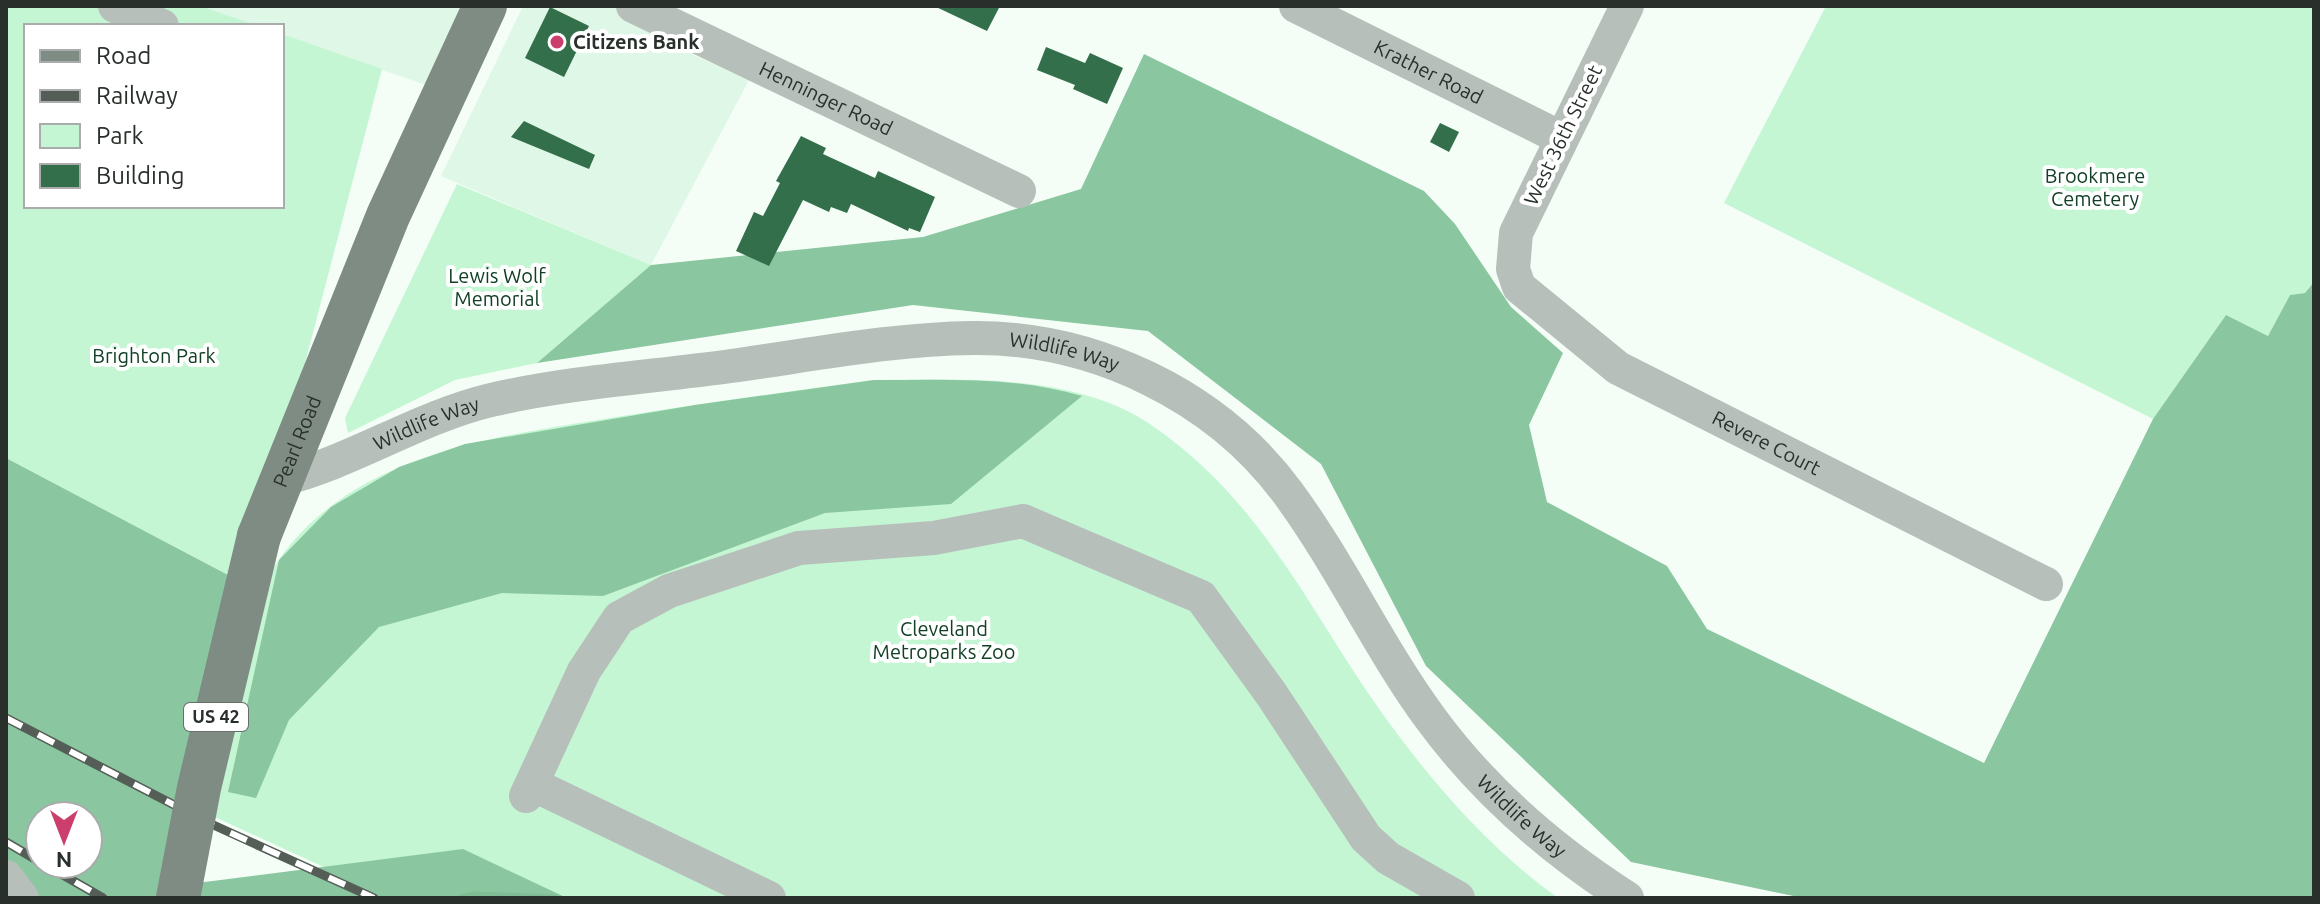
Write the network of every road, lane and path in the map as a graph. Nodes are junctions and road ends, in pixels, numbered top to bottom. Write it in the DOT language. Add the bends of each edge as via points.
graph roads {
  1 [pos="115,6"];
  2 [pos="485,6"];
  3 [pos="633,6"];
  4 [pos="1296,6"];
  5 [pos="1627,6"];
  6 [pos="157,24"];
  7 [pos="1561,138"];
  8 [pos="1019,191"];
  9 [pos="1513,269"];
  10 [pos="279,480"];
  11 [pos="2046,584"];
  12 [pos="6,877"];
  13 [pos="22,898"];
  14 [pos="178,898"];
  15 [pos="769,898"];
  16 [pos="1458,898"];
  17 [pos="1627,898"];
  1 -- 6 [label="street"];
  2 -- 10 [label="main road, Pearl Road / US 42" via="388,216"];
  3 -- 8 [label="street, Henninger Road"];
  4 -- 7 [label="street, Krather Road"];
  5 -- 7 [label="street, West 36th Street"];
  7 -- 9 [label="street, West 36th Street" via="1516,233"];
  9 -- 11 [label="street, Revere Court" via="1519,287 1537,305 1618,368"];
  10 -- 14 [label="main road, Pearl Road / US 42, bridge" via="259,536"];
  10 -- 17 [label="street, Wildlife Way" via="326,466 435,417 491,400 574,387 973,338 1052,344 1107,361 1187,399 1244,442 1285,488 1430,718 1479,777 1536,832"];
  12 -- 13 [label="street"];
  15 -- 16 [label="street" via="529,790 584,671 619,618 669,591 799,548 934,538 1023,521 1201,597 1366,838 1388,858"];
}
